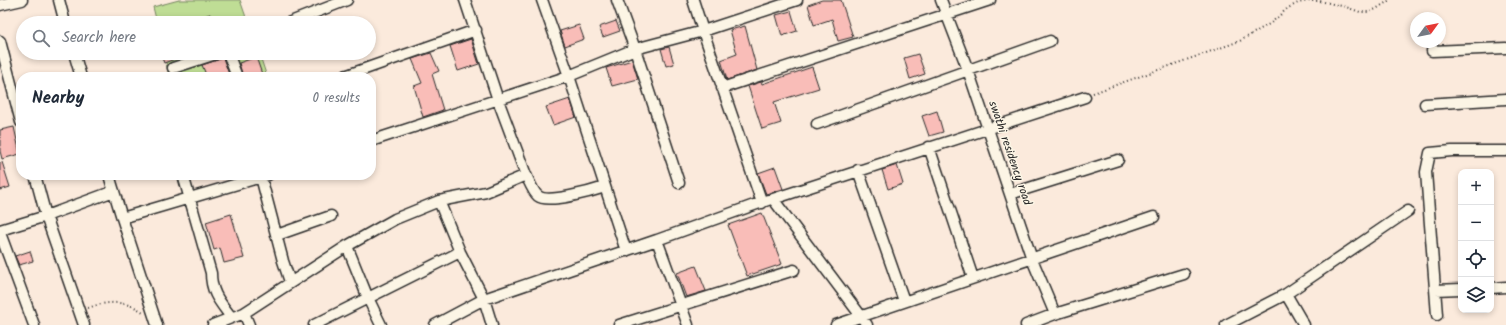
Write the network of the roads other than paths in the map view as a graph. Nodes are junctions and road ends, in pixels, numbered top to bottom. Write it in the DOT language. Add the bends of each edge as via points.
graph roads {
  1 [pos="22,0"];
  2 [pos="58,0"];
  3 [pos="347,0"];
  4 [pos="465,0"];
  5 [pos="542,0"];
  6 [pos="617,0"];
  7 [pos="694,0"];
  8 [pos="797,0"];
  9 [pos="941,0"];
  10 [pos="990,0"];
  11 [pos="0,5"];
  12 [pos="946,15"];
  13 [pos="63,16"];
  14 [pos="306,16"];
  15 [pos="476,30"];
  16 [pos="703,31"];
  17 [pos="0,41"];
  18 [pos="1050,41"];
  19 [pos="1506,48"];
  20 [pos="635,49"];
  21 [pos="1432,51"];
  22 [pos="76,60"];
  23 [pos="198,60"];
  24 [pos="231,60"];
  25 [pos="173,68"];
  26 [pos="968,70"];
  27 [pos="80,72"];
  28 [pos="235,72"];
  29 [pos="356,72"];
  30 [pos="569,76"];
  31 [pos="722,88"];
  32 [pos="1085,96"];
  33 [pos="1506,99"];
  34 [pos="498,100"];
  35 [pos="16,103"];
  36 [pos="1425,104"];
  37 [pos="817,124"];
  38 [pos="988,128"];
  39 [pos="376,139"];
  40 [pos="929,147"];
  41 [pos="1506,151"];
  42 [pos="1118,160"];
  43 [pos="858,170"];
  44 [pos="526,175"];
  45 [pos="36,180"];
  46 [pos="111,180"];
  47 [pos="185,180"];
  48 [pos="251,180"];
  49 [pos="266,180"];
  50 [pos="679,183"];
  51 [pos="605,187"];
  52 [pos="114,191"];
  53 [pos="1010,194"];
  54 [pos="190,198"];
  55 [pos="773,198"];
  56 [pos="439,201"];
  57 [pos="762,202"];
  58 [pos="1408,211"];
  59 [pos="46,216"];
  60 [pos="331,216"];
  61 [pos="122,218"];
  62 [pos="1154,218"];
  63 [pos="0,231"];
  64 [pos="277,235"];
  65 [pos="657,240"];
  66 [pos="347,246"];
  67 [pos="626,251"];
  68 [pos="460,252"];
  69 [pos="1032,259"];
  70 [pos="794,270"];
  71 [pos="1184,274"];
  72 [pos="973,278"];
  73 [pos="290,282"];
  74 [pos="1506,287"];
  75 [pos="1494,288"];
  76 [pos="1458,289"];
  77 [pos="1435,290"];
  78 [pos="1286,294"];
  79 [pos="368,298"];
  80 [pos="484,299"];
  81 [pos="904,301"];
  82 [pos="681,306"];
  83 [pos="244,313"];
  84 [pos="1055,314"];
  85 [pos="1437,315"];
  86 [pos="861,316"];
  87 [pos="231,317"];
  88 [pos="157,324"];
  89 [pos="34,325"];
  90 [pos="84,325"];
  91 [pos="214,325"];
  92 [pos="249,325"];
  93 [pos="314,325"];
  94 [pos="381,325"];
  95 [pos="435,325"];
  96 [pos="492,325"];
  97 [pos="619,325"];
  98 [pos="688,325"];
  99 [pos="836,325"];
  100 [pos="866,325"];
  101 [pos="1026,325"];
  102 [pos="1226,325"];
  103 [pos="1304,325"];
  1 -- 11 [label="street"];
  2 -- 13 [label="street"];
  3 -- 14 [label="street"];
  4 -- 15 [label="street"];
  5 -- 30 [label="street"];
  6 -- 20 [label="street"];
  7 -- 16 [label="street"];
  8 -- 16 [label="street"];
  9 -- 12 [label="street, swathi residency road"];
  10 -- 12 [label="street"];
  12 -- 26 [label="street, swathi residency road"];
  12 -- 31 [label="street"];
  15 -- 29 [label="street"];
  15 -- 34 [label="street"];
  16 -- 20 [label="street"];
  16 -- 31 [label="street"];
  17 -- 35 [label="street"];
  18 -- 26 [label="street"];
  19 -- 21 [label="street"];
  20 -- 30 [label="street"];
  20 -- 50 [label="street"];
  22 -- 27 [label="street"];
  23 -- 25 [label="street"];
  24 -- 28 [label="street"];
  26 -- 37 [label="street"];
  26 -- 38 [label="street, swathi residency road"];
  30 -- 34 [label="street"];
  30 -- 51 [label="street"];
  31 -- 57 [label="street"];
  32 -- 38 [label="street"];
  33 -- 36 [label="street"];
  34 -- 39 [label="street"];
  34 -- 44 [label="street"];
  38 -- 40 [label="street"];
  38 -- 53 [label="street, swathi residency road"];
  40 -- 43 [label="street"];
  40 -- 72 [label="street"];
  41 -- 77 [label="street" via="1430,153 1426,172"];
  42 -- 53 [label="street"];
  43 -- 55 [label="street"];
  43 -- 81 [label="street"];
  44 -- 51 [label="street" via="537,196 544,199 586,194"];
  44 -- 56 [label="street" via="486,192"];
  45 -- 59 [label="street"];
  46 -- 52 [label="street"];
  47 -- 54 [label="street"];
  48 -- 54 [label="street"];
  49 -- 64 [label="street"];
  51 -- 67 [label="street"];
  52 -- 59 [label="street"];
  52 -- 61 [label="street"];
  53 -- 69 [label="street, swathi residency road"];
  54 -- 61 [label="street"];
  54 -- 87 [label="street" via="211,273 213,290"];
  55 -- 57 [label="street"];
  55 -- 86 [label="street"];
  56 -- 66 [label="street" via="394,220"];
  56 -- 68 [label="street"];
  57 -- 65 [label="street"];
  58 -- 78 [label="street"];
  59 -- 63 [label="street"];
  59 -- 90 [label="street"];
  60 -- 64 [label="street"];
  61 -- 88 [label="street"];
  62 -- 69 [label="street"];
  63 -- 89 [label="street"];
  64 -- 73 [label="street"];
  65 -- 67 [label="street"];
  65 -- 82 [label="street"];
  66 -- 73 [label="street"];
  66 -- 79 [label="street"];
  67 -- 80 [label="street"];
  68 -- 79 [label="street"];
  68 -- 80 [label="street"];
  69 -- 72 [label="street"];
  69 -- 84 [label="street, swathi residency road"];
  70 -- 82 [label="street"];
  71 -- 84 [label="street"];
  72 -- 81 [label="street"];
  73 -- 83 [label="street"];
  74 -- 75 [label="street"];
  76 -- 77 [label="street"];
  77 -- 85 [label="street"];
  78 -- 102 [label="street"];
  78 -- 103 [label="street"];
  79 -- 93 [label="street"];
  79 -- 94 [label="street"];
  80 -- 95 [label="street"];
  80 -- 96 [label="street"];
  81 -- 86 [label="street"];
  82 -- 97 [label="street"];
  82 -- 98 [label="street"];
  83 -- 87 [label="street"];
  83 -- 92 [label="street"];
  84 -- 101 [label="street"];
  86 -- 99 [label="street"];
  86 -- 100 [label="street"];
  87 -- 91 [label="street"];
}
